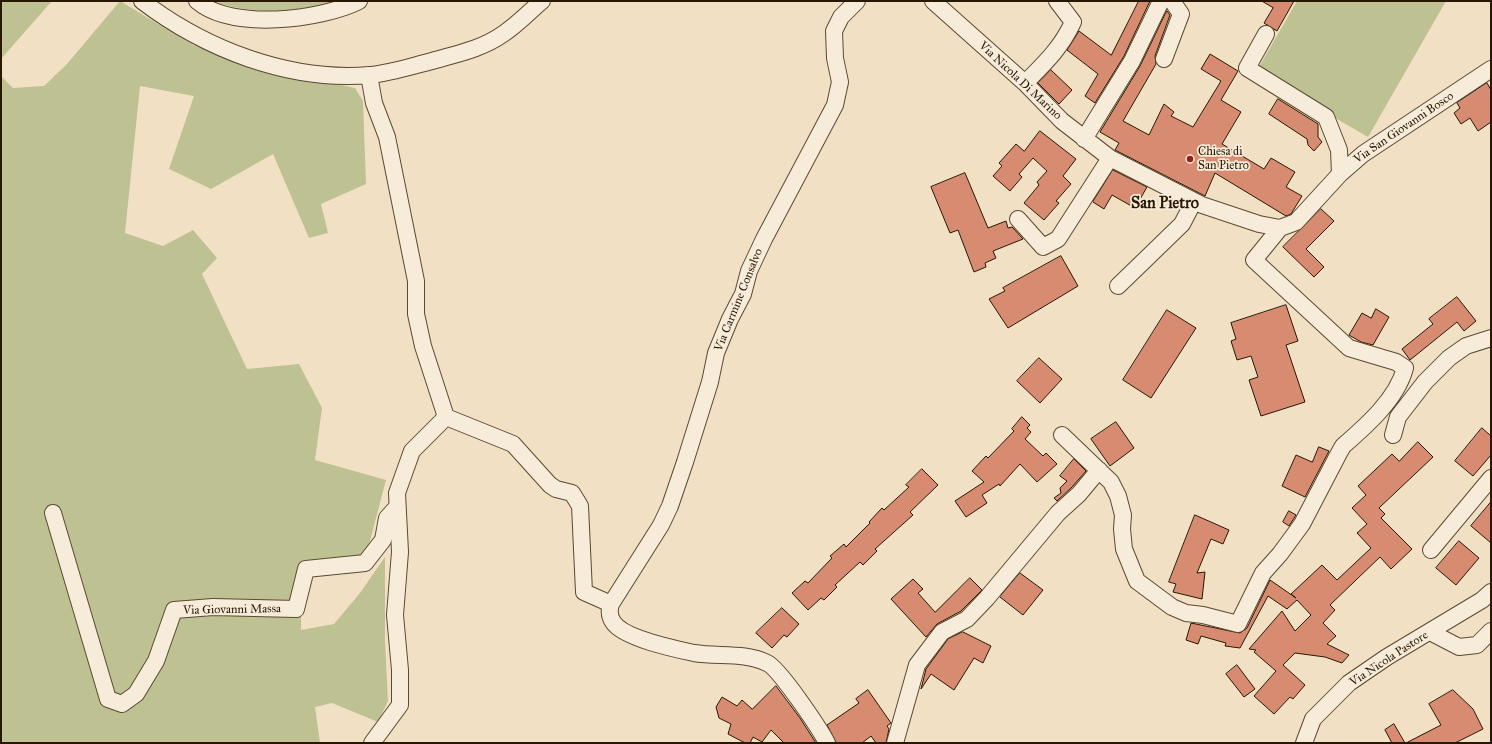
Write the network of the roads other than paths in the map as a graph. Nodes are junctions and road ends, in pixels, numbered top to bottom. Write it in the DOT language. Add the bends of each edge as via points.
graph roads {
  1 [pos="142,1"];
  2 [pos="197,1"];
  3 [pos="359,1"];
  4 [pos="542,1"];
  5 [pos="857,1"];
  6 [pos="933,1"];
  7 [pos="1057,1"];
  8 [pos="1161,1"];
  9 [pos="1172,1"];
  10 [pos="1266,34"];
  11 [pos="1164,60"];
  12 [pos="1491,69"];
  13 [pos="369,75"];
  14 [pos="1025,83"];
  15 [pos="1084,139"];
  16 [pos="1110,158"];
  17 [pos="1340,174"];
  18 [pos="1194,201"];
  19 [pos="1018,219"];
  20 [pos="1280,228"];
  21 [pos="1118,286"];
  22 [pos="1491,338"];
  23 [pos="446,417"];
  24 [pos="1393,435"];
  25 [pos="1062,436"];
  26 [pos="1099,470"];
  27 [pos="1491,478"];
  28 [pos="397,507"];
  29 [pos="53,513"];
  30 [pos="1431,550"];
  31 [pos="1491,592"];
  32 [pos="611,604"];
  33 [pos="1491,631"];
  34 [pos="1430,632"];
  35 [pos="372,743"];
  36 [pos="827,743"];
  37 [pos="895,743"];
  38 [pos="1304,743"];
  1 -- 13 [label="street" via="167,20 199,38 273,66 310,74"];
  2 -- 3 [label="street" via="222,14 280,19 322,15"];
  4 -- 13 [label="street" via="502,35 473,50"];
  5 -- 32 [label="street, Via Carmine Consalvo" via="841,17 834,31 834,58 840,82 835,105 749,271 743,294 716,353 686,462 670,506 657,532"];
  6 -- 14 [label="street, Via Nicola Di Marino"];
  7 -- 14 [label="street" via="1073,22 1056,52"];
  8 -- 15 [label="street" via="1132,61"];
  9 -- 11 [label="street" via="1181,14"];
  10 -- 17 [label="street" via="1247,68 1326,117 1339,150"];
  12 -- 17 [label="street, Via San Giovanni Bosco" via="1363,154"];
  13 -- 23 [label="street" via="374,103 387,137 416,281 416,314 423,346"];
  14 -- 15 [label="street, Via Nicola Di Marino" via="1062,121"];
  15 -- 16 [label="street, Via Nicola Di Marino"];
  16 -- 18 [label="street"];
  16 -- 19 [label="street" via="1058,240 1043,247"];
  17 -- 20 [label="street, Via San Giovanni Bosco" via="1296,222"];
  18 -- 20 [label="street" via="1259,224"];
  18 -- 21 [label="street" via="1182,224"];
  20 -- 26 [label="street" via="1254,260 1349,348 1396,362 1405,368 1402,378 1377,415 1343,446 1302,524 1263,573 1238,624 1186,613 1172,607 1137,581 1124,549 1123,515 1118,496 1112,482"];
  22 -- 24 [label="street" via="1466,346 1449,358 1425,382 1398,417"];
  23 -- 28 [label="street" via="412,451 397,493"];
  23 -- 32 [label="street" via="513,444 550,485 572,493 580,506 584,592"];
  25 -- 26 [label="street"];
  26 -- 37 [label="street" via="1079,494 1058,513 987,598 967,619 942,632 917,665"];
  27 -- 30 [label="street"];
  28 -- 29 [label="street, Via Giovanni Massa" via="387,518 383,540 365,563 306,569 296,609 174,610 156,661 136,694 122,704 108,699"];
  28 -- 35 [label="street" via="400,552 395,615 400,705"];
  31 -- 34 [label="street, Via Nicola Pastore"];
  32 -- 36 [label="street" via="609,611 613,622 623,631 695,653 751,658 768,663 782,676"];
  33 -- 34 [label="street" via="1477,645 1459,647"];
  34 -- 38 [label="street, Via Nicola Pastore" via="1349,683 1313,719"];
}
